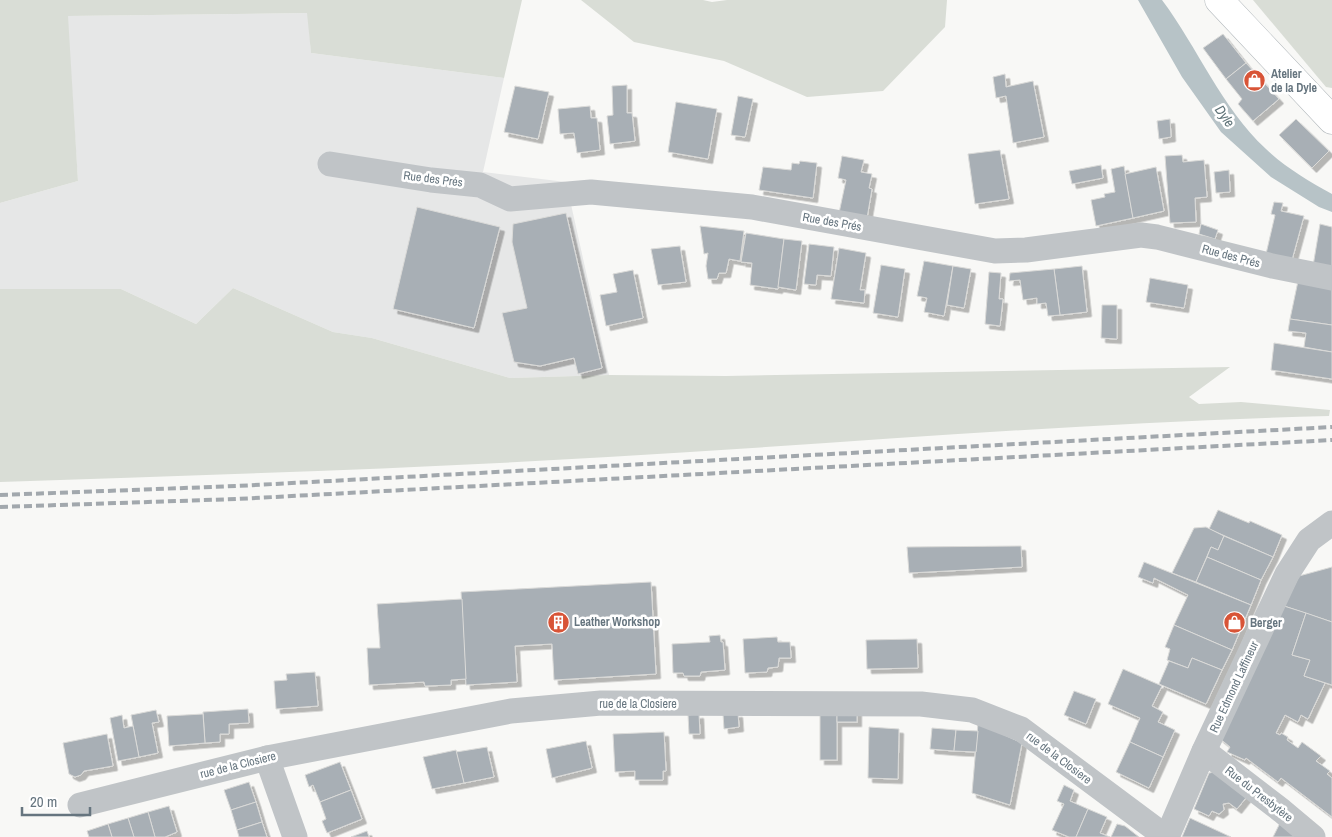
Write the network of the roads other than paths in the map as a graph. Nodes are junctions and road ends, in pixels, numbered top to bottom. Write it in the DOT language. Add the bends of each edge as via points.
graph roads {
  1 [pos="1219,0"];
  2 [pos="1332,120"];
  3 [pos="330,164"];
  4 [pos="1332,278"];
  5 [pos="1332,523"];
  6 [pos="1204,751"];
  7 [pos="267,758"];
  8 [pos="80,805"];
  9 [pos="296,837"];
  10 [pos="1166,837"];
  11 [pos="1313,837"];
  1 -- 2 [label="street"];
  3 -- 4 [label="street, Rue des Prés" via="480,185 510,199 591,192 752,207 995,251 1141,235"];
  5 -- 6 [label="street, Rue Edmond Laffineur" via="1309,540 1287,574"];
  6 -- 10 [label="street, Rue Edmond Laffineur"];
  6 -- 11 [label="street, Rue du Presbytère"];
  7 -- 8 [label="street, rue de la Closiere"];
  7 -- 9 [label="street"];
  7 -- 10 [label="street, rue de la Closiere" via="511,711 601,703 921,704 972,710 1021,729"];
}
